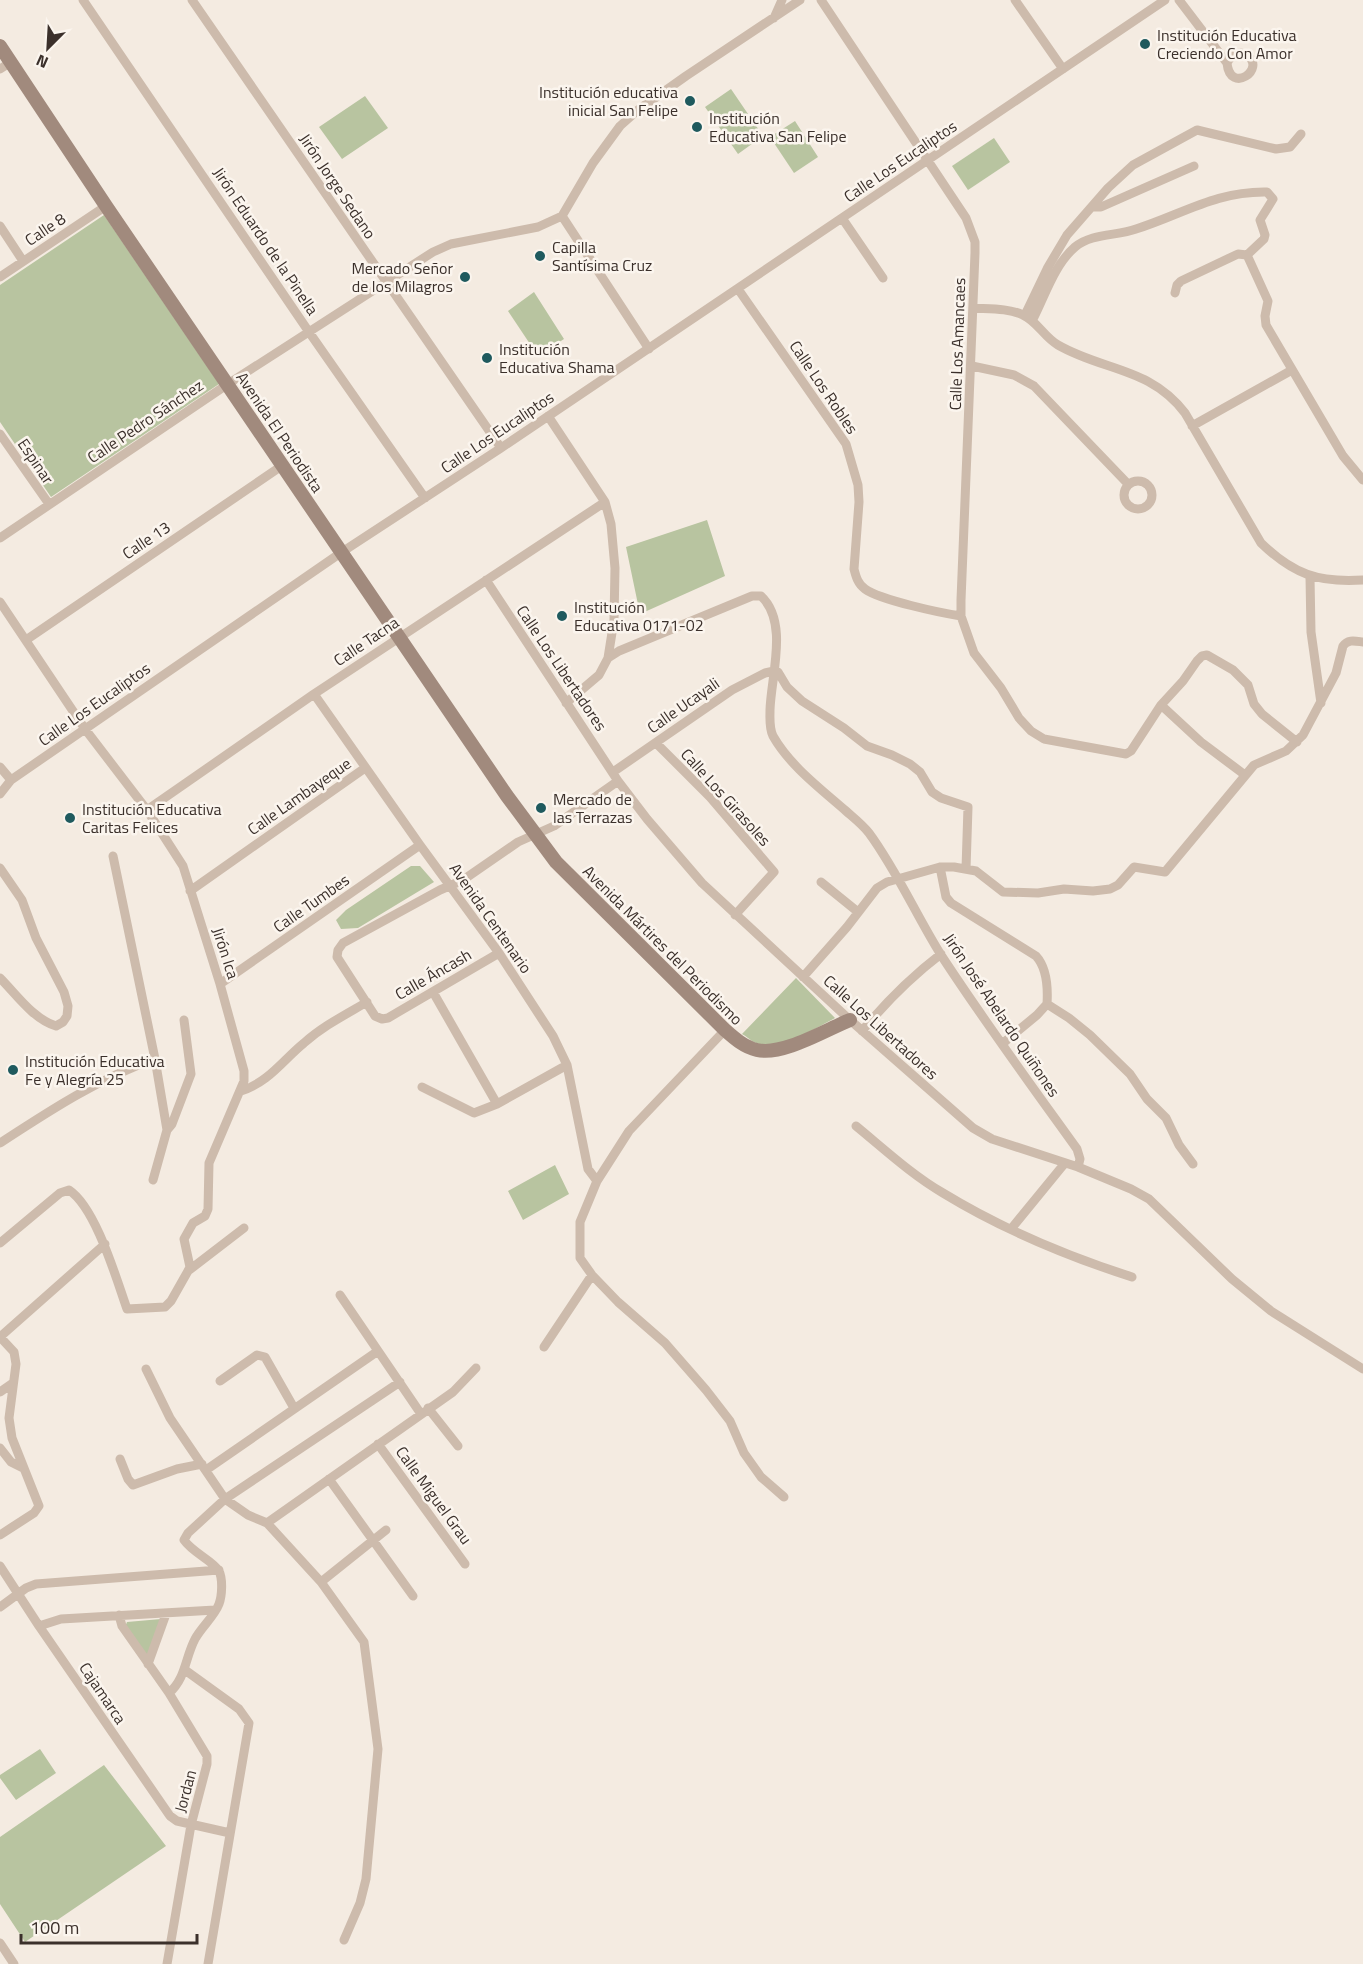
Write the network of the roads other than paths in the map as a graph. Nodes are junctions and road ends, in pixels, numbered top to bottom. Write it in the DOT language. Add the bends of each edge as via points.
graph roads {
  1 [pos="83,0"];
  2 [pos="192,0"];
  3 [pos="782,0"];
  4 [pos="800,0"];
  5 [pos="821,0"];
  6 [pos="1015,0"];
  7 [pos="1165,0"];
  8 [pos="1179,0"];
  9 [pos="774,18"];
  10 [pos="0,46"];
  11 [pos="1227,63"];
  12 [pos="5,66"];
  13 [pos="1063,69"];
  14 [pos="1301,134"];
  15 [pos="928,160"];
  16 [pos="1194,166"];
  17 [pos="106,206"];
  18 [pos="1092,207"];
  19 [pos="562,216"];
  20 [pos="842,218"];
  21 [pos="0,226"];
  22 [pos="1247,255"];
  23 [pos="23,261"];
  24 [pos="0,277"];
  25 [pos="884,278"];
  26 [pos="386,282"];
  27 [pos="738,289"];
  28 [pos="1175,293"];
  29 [pos="973,308"];
  30 [pos="1029,318"];
  31 [pos="309,332"];
  32 [pos="649,349"];
  33 [pos="972,366"];
  34 [pos="1292,370"];
  35 [pos="228,384"];
  36 [pos="548,416"];
  37 [pos="1192,426"];
  38 [pos="0,434"];
  39 [pos="501,448"];
  40 [pos="283,465"];
  41 [pos="1363,480"];
  42 [pos="1128,484"];
  43 [pos="425,498"];
  44 [pos="605,502"];
  45 [pos="49,504"];
  46 [pos="0,537"];
  47 [pos="342,552"];
  48 [pos="1310,577"];
  49 [pos="486,580"];
  50 [pos="1363,580"];
  51 [pos="0,602"];
  52 [pos="961,616"];
  53 [pos="399,637"];
  54 [pos="26,640"];
  55 [pos="1363,642"];
  56 [pos="608,658"];
  57 [pos="774,671"];
  58 [pos="314,694"];
  59 [pos="566,703"];
  60 [pos="1321,704"];
  61 [pos="1161,705"];
  62 [pos="85,729"];
  63 [pos="1297,742"];
  64 [pos="656,743"];
  65 [pos="0,767"];
  66 [pos="365,768"];
  67 [pos="613,772"];
  68 [pos="1245,774"];
  69 [pos="11,780"];
  70 [pos="618,781"];
  71 [pos="0,794"];
  72 [pos="147,810"];
  73 [pos="535,835"];
  74 [pos="420,845"];
  75 [pos="113,856"];
  76 [pos="940,867"];
  77 [pos="0,868"];
  78 [pos="966,869"];
  79 [pos="898,879"];
  80 [pos="820,882"];
  81 [pos="450,886"];
  82 [pos="190,891"];
  83 [pos="858,912"];
  84 [pos="735,915"];
  85 [pos="499,954"];
  86 [pos="941,954"];
  87 [pos="804,977"];
  88 [pos="0,978"];
  89 [pos="220,984"];
  90 [pos="433,992"];
  91 [pos="367,1002"];
  92 [pos="1047,1004"];
  93 [pos="184,1020"];
  94 [pos="850,1020"];
  95 [pos="725,1030"];
  96 [pos="862,1030"];
  97 [pos="1002,1044"];
  98 [pos="155,1059"];
  99 [pos="567,1065"];
  100 [pos="422,1087"];
  101 [pos="241,1091"];
  102 [pos="496,1104"];
  103 [pos="856,1126"];
  104 [pos="167,1130"];
  105 [pos="0,1143"];
  106 [pos="1065,1163"];
  107 [pos="1193,1164"];
  108 [pos="1078,1167"];
  109 [pos="153,1180"];
  110 [pos="597,1181"];
  111 [pos="244,1228"];
  112 [pos="1011,1229"];
  113 [pos="0,1243"];
  114 [pos="105,1244"];
  115 [pos="188,1272"];
  116 [pos="592,1275"];
  117 [pos="1132,1277"];
  118 [pos="340,1295"];
  119 [pos="0,1337"];
  120 [pos="544,1347"];
  121 [pos="378,1351"];
  122 [pos="476,1368"];
  123 [pos="146,1369"];
  124 [pos="1363,1369"];
  125 [pos="220,1380"];
  126 [pos="400,1382"];
  127 [pos="14,1383"];
  128 [pos="0,1392"];
  129 [pos="294,1408"];
  130 [pos="425,1411"];
  131 [pos="378,1444"];
  132 [pos="458,1446"];
  133 [pos="0,1448"];
  134 [pos="120,1459"];
  135 [pos="204,1467"];
  136 [pos="23,1468"];
  137 [pos="329,1479"];
  138 [pos="784,1497"];
  139 [pos="225,1499"];
  140 [pos="267,1523"];
  141 [pos="386,1530"];
  142 [pos="0,1535"];
  143 [pos="373,1540"];
  144 [pos="465,1564"];
  145 [pos="0,1566"];
  146 [pos="219,1570"];
  147 [pos="321,1582"];
  148 [pos="18,1594"];
  149 [pos="413,1596"];
  150 [pos="0,1607"];
  151 [pos="215,1610"];
  152 [pos="166,1614"];
  153 [pos="118,1615"];
  154 [pos="39,1626"];
  155 [pos="148,1664"];
  156 [pos="185,1670"];
  157 [pos="169,1693"];
  158 [pos="191,1825"];
  159 [pos="230,1833"];
  160 [pos="344,1940"];
  161 [pos="0,1943"];
  162 [pos="14,1964"];
  163 [pos="167,1964"];
  164 [pos="208,1964"];
  1 -- 31 [label="street, Jirón Eduardo de la Pinella"];
  2 -- 26 [label="street, Jirón Jorge Sedano"];
  3 -- 9 [label="street"];
  4 -- 9 [label="street"];
  5 -- 15 [label="street, Calle Los Amancaes"];
  6 -- 13 [label="street"];
  7 -- 13 [label="street, Calle Los Eucaliptos"];
  8 -- 11 [label="street"];
  9 -- 19 [label="street" via="686,76 620,126"];
  10 -- 12 [label="street, Avenida El Periodista"];
  12 -- 17 [label="street, Avenida El Periodista"];
  13 -- 15 [label="street, Calle Los Eucaliptos"];
  14 -- 18 [label="street" via="1290,147 1276,149 1197,130 1133,165"];
  15 -- 20 [label="street, Calle Los Eucaliptos"];
  15 -- 29 [label="street, Calle Los Amancaes" via="966,218 975,242"];
  16 -- 18 [label="street" via="1101,207"];
  17 -- 23 [label="street, Calle 8"];
  17 -- 35 [label="street, Avenida El Periodista"];
  18 -- 30 [label="street" via="1057,250"];
  19 -- 26 [label="street, Calle Pedro Sánchez" via="530,229 451,244"];
  19 -- 32 [label="street"];
  20 -- 25 [label="street"];
  20 -- 27 [label="street, Calle Los Eucaliptos"];
  21 -- 23 [label="street"];
  22 -- 28 [label="street" via="1238,254 1181,281"];
  22 -- 30 [label="street" via="1265,235 1260,220 1273,199 1267,192 1218,197 1135,230 1078,244 1067,254"];
  22 -- 34 [label="street" via="1268,301 1266,326"];
  23 -- 24 [label="street, Calle 8"];
  26 -- 31 [label="street, Calle Pedro Sánchez"];
  26 -- 39 [label="street, Jirón Jorge Sedano"];
  27 -- 32 [label="street, Calle Los Eucaliptos"];
  27 -- 52 [label="street, Calle Los Robles" via="846,444 858,485 856,579 876,594"];
  29 -- 30 [label="street" via="1017,312"];
  29 -- 33 [label="street, Calle Los Amancaes"];
  30 -- 37 [label="street" via="1054,343 1067,350 1156,386 1173,398"];
  31 -- 35 [label="street, Calle Pedro Sánchez"];
  31 -- 43 [label="street, Jirón Eduardo de la Pinella"];
  32 -- 36 [label="street, Calle Los Eucaliptos"];
  33 -- 42 [label="street" via="1014,375 1034,386"];
  33 -- 52 [label="street, Calle Los Amancaes"];
  34 -- 37 [label="street"];
  34 -- 41 [label="street" via="1343,456"];
  35 -- 40 [label="street, Avenida El Periodista"];
  35 -- 45 [label="street, Calle Pedro Sánchez"];
  36 -- 39 [label="street, Calle Los Eucaliptos"];
  36 -- 44 [label="street"];
  37 -- 48 [label="street" via="1261,543 1278,560"];
  38 -- 45 [label="street, Espinar"];
  39 -- 43 [label="street, Calle Los Eucaliptos"];
  40 -- 47 [label="street, Avenida El Periodista"];
  40 -- 54 [label="street, Calle 13"];
  43 -- 47 [label="street, Calle Los Eucaliptos"];
  44 -- 49 [label="street, Calle Tacna"];
  44 -- 56 [label="street" via="615,568 614,620"];
  45 -- 46 [label="street, Calle Pedro Sánchez"];
  47 -- 53 [label="street, Avenida El Periodista"];
  47 -- 62 [label="street, Calle Los Eucaliptos"];
  48 -- 50 [label="street" via="1340,582"];
  48 -- 60 [label="street" via="1311,632"];
  49 -- 53 [label="street, Calle Tacna"];
  49 -- 59 [label="street, Calle Los Libertadores"];
  51 -- 54 [label="street, Jirón Ica"];
  52 -- 61 [label="street, Calle Los Amancaes" via="974,653 1019,718 1044,739 1126,754"];
  53 -- 58 [label="street, Calle Tacna"];
  53 -- 73 [label="street, Avenida El Periodista"];
  54 -- 62 [label="street, Jirón Ica"];
  55 -- 60 [label="street" via="1346,643"];
  56 -- 57 [label="street, Jirón José Abelardo Quiñones" via="752,596 761,596 767,601 776,625"];
  56 -- 59 [label="street" via="599,675"];
  57 -- 64 [label="street, Calle Ucayali" via="732,690"];
  57 -- 78 [label="street" via="802,701 867,746 910,764 941,798 968,807"];
  57 -- 79 [label="street, Jirón José Abelardo Quiñones" via="770,716 773,736 792,761 868,831"];
  58 -- 66 [label="street, Avenida Centenario"];
  58 -- 72 [label="street, Calle Tacna"];
  59 -- 67 [label="street, Calle Los Libertadores"];
  60 -- 63 [label="street"];
  61 -- 63 [label="street" via="1197,661 1207,655 1248,684 1254,704 1262,714"];
  61 -- 68 [label="street" via="1201,742"];
  62 -- 69 [label="street, Calle Los Eucaliptos"];
  62 -- 72 [label="street, Jirón Ica"];
  63 -- 68 [label="street"];
  64 -- 67 [label="street, Calle Ucayali"];
  64 -- 84 [label="street, Calle Los Girasoles" via="710,797 774,872"];
  65 -- 69 [label="street"];
  66 -- 74 [label="street, Avenida Centenario"];
  66 -- 82 [label="street, Calle Lambayeque"];
  67 -- 70 [label="street, Calle Los Libertadores"];
  68 -- 78 [label="street" via="1165,872 1138,866 1110,889 1013,893 1004,892 981,874"];
  69 -- 71 [label="street, Calle Los Eucaliptos"];
  70 -- 73 [label="street"];
  70 -- 84 [label="street, Calle Los Libertadores" via="702,883"];
  72 -- 82 [label="street, Jirón Ica" via="183,866"];
  73 -- 81 [label="street"];
  73 -- 95 [label="street, Avenida Mártires del Periodismo" via="556,862"];
  74 -- 81 [label="street, Avenida Centenario"];
  74 -- 89 [label="street, Calle Tumbes"];
  75 -- 98 [label="street"];
  76 -- 78 [label="street"];
  76 -- 79 [label="street"];
  76 -- 92 [label="street" via="946,897 951,903 1041,962"];
  77 -- 88 [label="street" via="21,900 64,992 68,1006 63,1022 56,1026 39,1017"];
  79 -- 83 [label="street" via="877,888"];
  79 -- 86 [label="street, Jirón José Abelardo Quiñones"];
  80 -- 83 [label="street"];
  81 -- 85 [label="street, Avenida Centenario"];
  81 -- 91 [label="street" via="343,943 337,957"];
  82 -- 89 [label="street, Jirón Ica"];
  83 -- 87 [label="street"];
  84 -- 87 [label="street, Calle Los Libertadores"];
  85 -- 90 [label="street, Calle Áncash"];
  85 -- 99 [label="street, Avenida Centenario" via="553,1036"];
  86 -- 96 [label="street" via="887,1001"];
  86 -- 97 [label="street, Jirón José Abelardo Quiñones"];
  87 -- 94 [label="street, Calle Los Libertadores"];
  89 -- 101 [label="street, Jirón Ica" via="244,1071"];
  90 -- 91 [label="street, Calle Áncash" via="382,1019 375,1016"];
  90 -- 102 [label="street"];
  91 -- 101 [label="street" via="324,1026 265,1079"];
  92 -- 97 [label="street"];
  92 -- 107 [label="street" via="1090,1035 1130,1074 1166,1118"];
  93 -- 104 [label="street" via="191,1074"];
  94 -- 95 [label="street, Avenida Mártires del Periodismo" via="770,1052 745,1045"];
  94 -- 96 [label="street, Calle Los Libertadores"];
  95 -- 110 [label="street" via="630,1131"];
  96 -- 106 [label="street, Calle Los Libertadores" via="973,1128 992,1139"];
  97 -- 108 [label="street, Jirón José Abelardo Quiñones" via="1077,1149"];
  98 -- 104 [label="street"];
  98 -- 105 [label="street" via="128,1068 60,1104"];
  99 -- 102 [label="street"];
  99 -- 110 [label="street, Avenida Centenario" via="588,1168"];
  100 -- 102 [label="street" via="470,1113"];
  101 -- 115 [label="street, Jirón Ica" via="209,1163 208,1209 184,1239"];
  103 -- 112 [label="street" via="943,1193"];
  104 -- 109 [label="street"];
  106 -- 108 [label="street, Calle Los Libertadores"];
  106 -- 112 [label="street"];
  108 -- 124 [label="street, Calle Los Libertadores" via="1149,1199 1271,1311"];
  110 -- 116 [label="street" via="580,1222 580,1258"];
  111 -- 115 [label="street"];
  112 -- 117 [label="street"];
  113 -- 114 [label="street" via="60,1193 69,1190 78,1196"];
  114 -- 115 [label="street" via="127,1309 165,1307"];
  114 -- 119 [label="street"];
  116 -- 120 [label="street"];
  116 -- 138 [label="street" via="665,1343 706,1390 730,1422 744,1454 761,1477"];
  118 -- 121 [label="street"];
  119 -- 127 [label="street" via="14,1352"];
  121 -- 126 [label="street"];
  121 -- 129 [label="street"];
  122 -- 130 [label="street" via="453,1392"];
  123 -- 135 [label="street" via="170,1418"];
  125 -- 129 [label="street" via="261,1355"];
  126 -- 130 [label="street"];
  126 -- 139 [label="street"];
  127 -- 128 [label="street"];
  127 -- 136 [label="street" via="9,1418"];
  129 -- 135 [label="street"];
  130 -- 131 [label="street"];
  130 -- 132 [label="street"];
  131 -- 137 [label="street"];
  131 -- 144 [label="street, Calle Miguel Grau"];
  133 -- 136 [label="street" via="11,1462"];
  134 -- 135 [label="street" via="133,1485 177,1469"];
  135 -- 139 [label="street"];
  136 -- 142 [label="street" via="39,1506"];
  137 -- 140 [label="street"];
  137 -- 143 [label="street"];
  139 -- 140 [label="street"];
  139 -- 146 [label="street" via="184,1540"];
  140 -- 147 [label="street"];
  141 -- 143 [label="street"];
  143 -- 147 [label="street"];
  143 -- 149 [label="street"];
  145 -- 148 [label="street, Cajamarca"];
  146 -- 148 [label="street" via="36,1584"];
  146 -- 151 [label="street" via="220,1602"];
  147 -- 160 [label="street" via="364,1642 378,1749 366,1879"];
  148 -- 150 [label="street"];
  148 -- 154 [label="street, Cajamarca"];
  151 -- 152 [label="street"];
  151 -- 156 [label="street" via="194,1641"];
  152 -- 153 [label="street"];
  152 -- 155 [label="street"];
  153 -- 154 [label="street" via="61,1619"];
  153 -- 155 [label="street, Jordan"];
  154 -- 158 [label="street, Cajamarca" via="170,1816"];
  155 -- 157 [label="street, Jordan"];
  156 -- 157 [label="street"];
  156 -- 159 [label="street" via="239,1709 249,1724"];
  157 -- 158 [label="street, Jordan" via="207,1756"];
  158 -- 159 [label="street, Cajamarca"];
  158 -- 163 [label="street, Jordan"];
  159 -- 164 [label="street"];
  161 -- 162 [label="street"];
}
